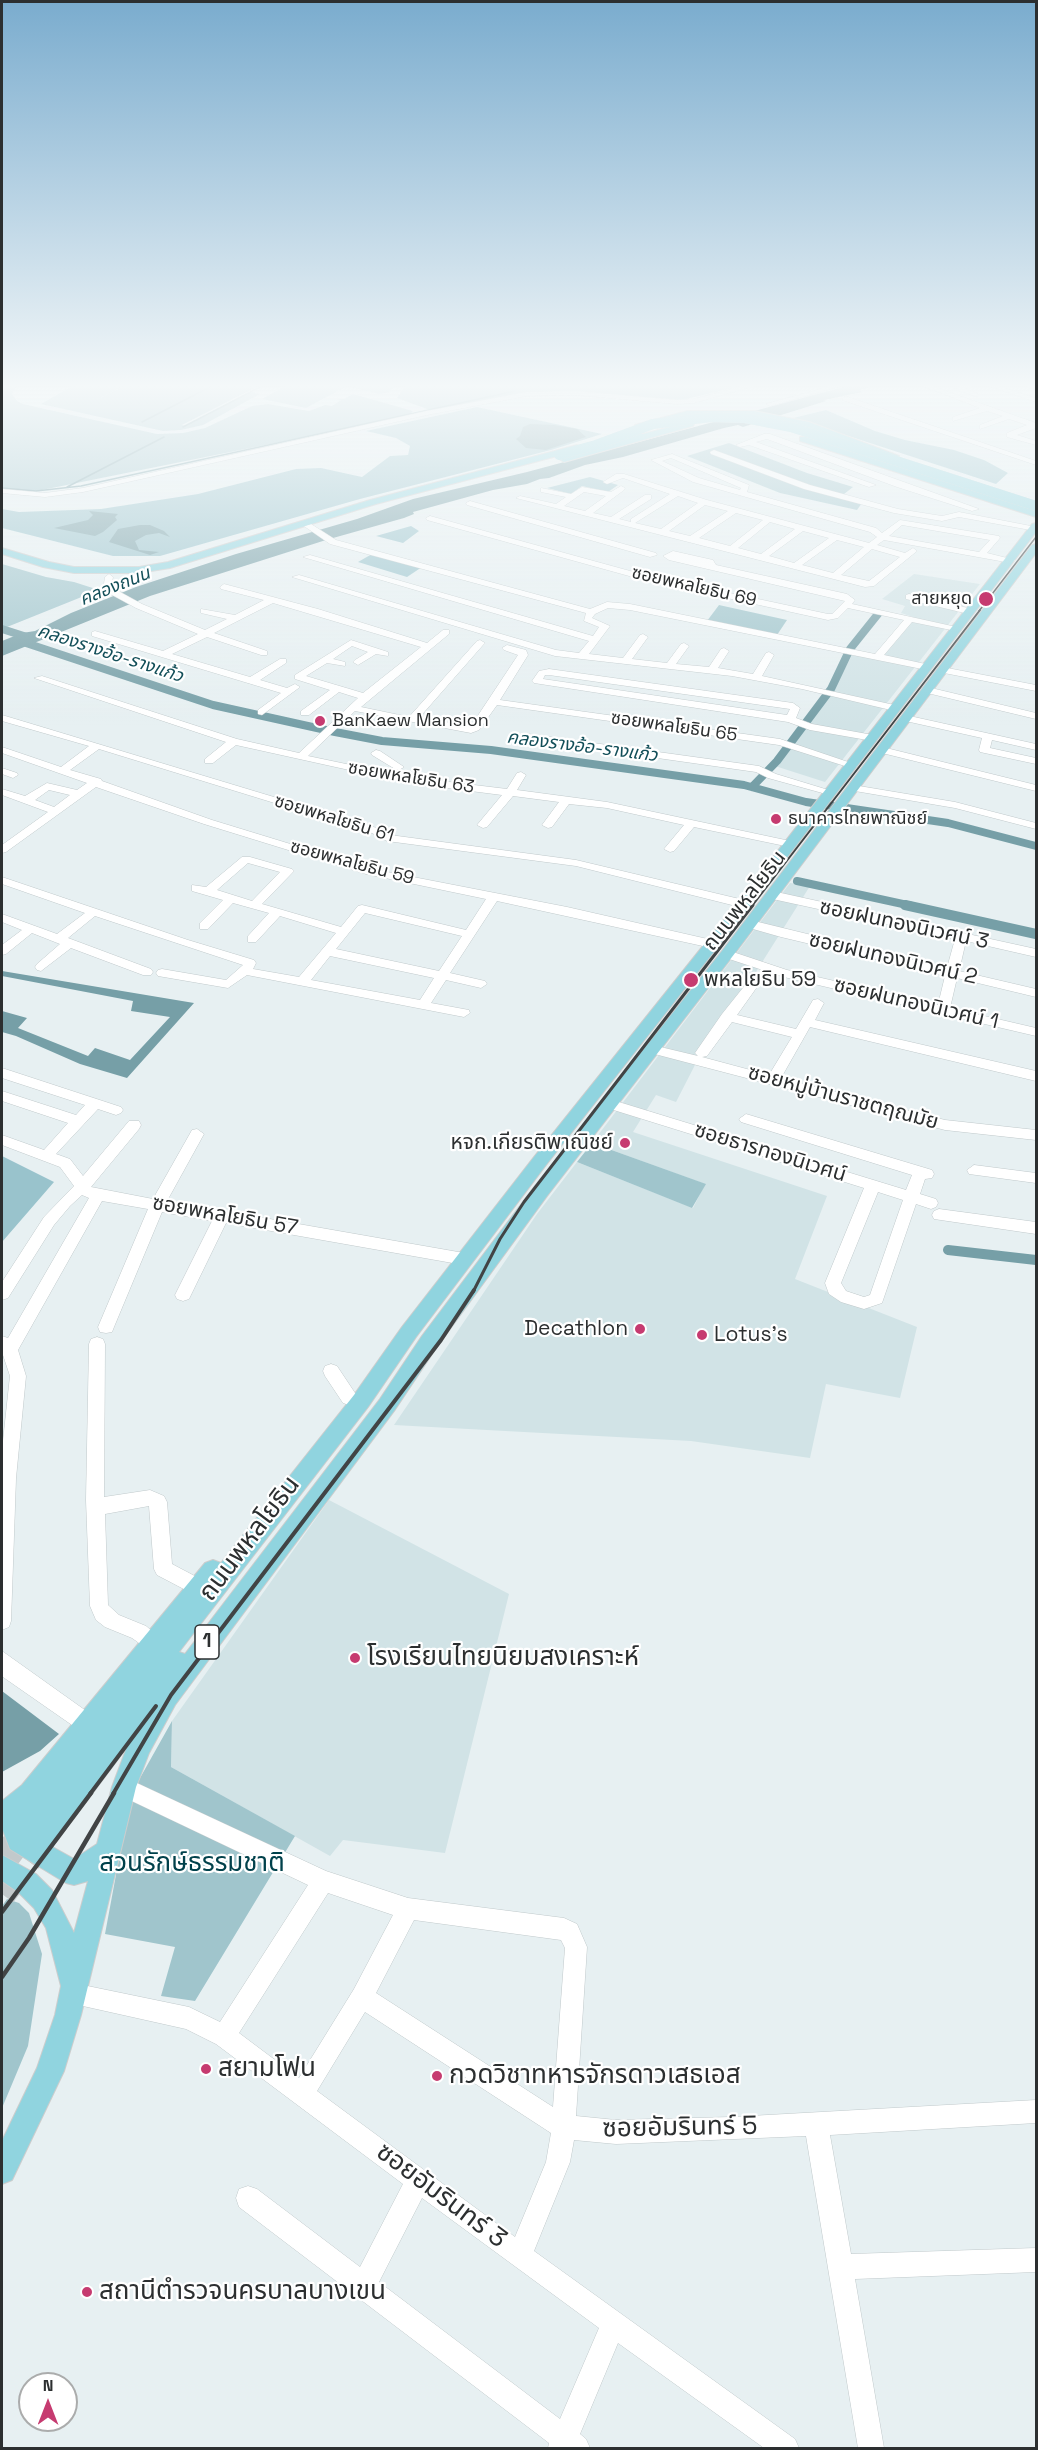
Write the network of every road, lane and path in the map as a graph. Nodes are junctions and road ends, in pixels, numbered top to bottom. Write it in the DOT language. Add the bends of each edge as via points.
graph roads {
  1 [pos="390,499"];
  2 [pos="406,499"];
  3 [pos="526,499"];
  4 [pos="567,499"];
  5 [pos="605,499"];
  6 [pos="645,499"];
  7 [pos="667,499"];
  8 [pos="696,499"];
  9 [pos="766,499"];
  10 [pos="853,499"];
  11 [pos="942,499"];
  12 [pos="1011,499"];
  13 [pos="1011,499"];
  14 [pos="1021,499"];
  15 [pos="990,500"];
  16 [pos="704,502"];
  17 [pos="470,503"];
  18 [pos="1036,506"];
  19 [pos="558,507"];
  20 [pos="735,510"];
  21 [pos="587,514"];
  22 [pos="1036,514"];
  23 [pos="430,518"];
  24 [pos="769,519"];
  25 [pos="614,520"];
  26 [pos="634,521"];
  27 [pos="1009,523"];
  28 [pos="310,527"];
  29 [pos="1036,527"];
  30 [pos="801,528"];
  31 [pos="663,532"];
  32 [pos="835,537"];
  33 [pos="883,537"];
  34 [pos="692,539"];
  35 [pos="919,545"];
  36 [pos="870,546"];
  37 [pos="1036,547"];
  38 [pos="732,549"];
  39 [pos="2,550"];
  40 [pos="641,551"];
  41 [pos="982,554"];
  42 [pos="653,555"];
  43 [pos="907,556"];
  44 [pos="308,557"];
  45 [pos="633,557"];
  46 [pos="763,557"];
  47 [pos="2,558"];
  48 [pos="1011,560"];
  49 [pos="624,563"];
  50 [pos="796,565"];
  51 [pos="714,567"];
  52 [pos="616,569"];
  53 [pos="836,576"];
  54 [pos="109,577"];
  55 [pos="296,577"];
  56 [pos="224,587"];
  57 [pos="917,589"];
  58 [pos="909,597"];
  59 [pos="272,600"];
  60 [pos="348,602"];
  61 [pos="846,604"];
  62 [pos="204,611"];
  63 [pos="969,611"];
  64 [pos="591,612"];
  65 [pos="893,614"];
  66 [pos="236,618"];
  67 [pos="910,618"];
  68 [pos="956,628"];
  69 [pos="446,632"];
  70 [pos="95,634"];
  71 [pos="203,634"];
  72 [pos="457,636"];
  73 [pos="643,637"];
  74 [pos="469,639"];
  75 [pos="594,639"];
  76 [pos="480,643"];
  77 [pos="428,646"];
  78 [pos="684,646"];
  79 [pos="375,651"];
  80 [pos="724,651"];
  81 [pos="264,653"];
  82 [pos="165,654"];
  83 [pos="385,654"];
  84 [pos="582,656"];
  85 [pos="769,656"];
  86 [pos="877,657"];
  87 [pos="324,659"];
  88 [pos="283,661"];
  89 [pos="626,661"];
  90 [pos="358,662"];
  91 [pos="342,664"];
  92 [pos="670,666"];
  93 [pos="927,667"];
  94 [pos="712,670"];
  95 [pos="942,670"];
  96 [pos="756,677"];
  97 [pos="39,678"];
  98 [pos="253,680"];
  99 [pos="304,680"];
  100 [pos="1036,688"];
  101 [pos="336,690"];
  102 [pos="927,690"];
  103 [pos="676,691"];
  104 [pos="289,692"];
  105 [pos="366,697"];
  106 [pos="494,702"];
  107 [pos="672,702"];
  108 [pos="354,708"];
  109 [pos="894,710"];
  110 [pos="262,712"];
  111 [pos="305,713"];
  112 [pos="1036,716"];
  113 [pos="907,717"];
  114 [pos="2,718"];
  115 [pos="412,720"];
  116 [pos="794,721"];
  117 [pos="14,722"];
  118 [pos="2,731"];
  119 [pos="528,737"];
  120 [pos="988,737"];
  121 [pos="873,738"];
  122 [pos="234,741"];
  123 [pos="97,745"];
  124 [pos="1036,747"];
  125 [pos="2,750"];
  126 [pos="882,750"];
  127 [pos="376,753"];
  128 [pos="302,756"];
  129 [pos="209,761"];
  130 [pos="1034,762"];
  131 [pos="852,765"];
  132 [pos="64,770"];
  133 [pos="521,775"];
  134 [pos="392,777"];
  135 [pos="97,781"];
  136 [pos="853,788"];
  137 [pos="1036,788"];
  138 [pos="2,792"];
  139 [pos="510,793"];
  140 [pos="79,794"];
  141 [pos="567,799"];
  142 [pos="824,800"];
  143 [pos="26,801"];
  144 [pos="56,811"];
  145 [pos="692,822"];
  146 [pos="483,825"];
  147 [pos="548,825"];
  148 [pos="1036,826"];
  149 [pos="790,844"];
  150 [pos="670,849"];
  151 [pos="2,850"];
  152 [pos="777,874"];
  153 [pos="2,880"];
  154 [pos="196,888"];
  155 [pos="209,891"];
  156 [pos="772,895"];
  157 [pos="494,896"];
  158 [pos="231,898"];
  159 [pos="744,904"];
  160 [pos="255,905"];
  161 [pos="93,912"];
  162 [pos="277,912"];
  163 [pos="2,918"];
  164 [pos="750,924"];
  165 [pos="204,926"];
  166 [pos="30,929"];
  167 [pos="343,931"];
  168 [pos="468,934"];
  169 [pos="961,938"];
  170 [pos="252,939"];
  171 [pos="64,941"];
  172 [pos="712,944"];
  173 [pos="2,951"];
  174 [pos="327,951"];
  175 [pos="1036,953"];
  176 [pos="727,954"];
  177 [pos="41,967"];
  178 [pos="245,971"];
  179 [pos="147,972"];
  180 [pos="162,973"];
  181 [pos="953,973"];
  182 [pos="442,976"];
  183 [pos="302,982"];
  184 [pos="481,984"];
  185 [pos="751,987"];
  186 [pos="1036,993"];
  187 [pos="818,1003"];
  188 [pos="424,1004"];
  189 [pos="944,1010"];
  190 [pos="464,1012"];
  191 [pos="727,1017"];
  192 [pos="806,1022"];
  193 [pos="1036,1032"];
  194 [pos="799,1034"];
  195 [pos="655,1045"];
  196 [pos="702,1053"];
  197 [pos="2,1073"];
  198 [pos="776,1076"];
  199 [pos="1036,1076"];
  200 [pos="2,1096"];
  201 [pos="95,1103"];
  202 [pos="609,1104"];
  203 [pos="116,1110"];
  204 [pos="746,1119"];
  205 [pos="78,1121"];
  206 [pos="134,1125"];
  207 [pos="1036,1128"];
  208 [pos="774,1129"];
  209 [pos="196,1134"];
  210 [pos="1036,1135"];
  211 [pos="2,1140"];
  212 [pos="765,1151"];
  213 [pos="47,1155"];
  214 [pos="974,1170"];
  215 [pos="1036,1178"];
  216 [pos="873,1185"];
  217 [pos="82,1187"];
  218 [pos="98,1195"];
  219 [pos="910,1196"];
  220 [pos="158,1204"];
  221 [pos="222,1216"];
  222 [pos="1036,1228"];
  223 [pos="464,1259"];
  224 [pos="2,1294"];
  225 [pos="183,1295"];
  226 [pos="106,1327"];
  227 [pos="419,1337"];
  228 [pos="97,1344"];
  229 [pos="6,1346"];
  230 [pos="332,1371"];
  231 [pos="349,1398"];
  232 [pos="96,1504"];
  233 [pos="199,1588"];
  234 [pos="2,1621"];
  235 [pos="153,1644"];
  236 [pos="2,1660"];
  237 [pos="89,1725"];
  238 [pos="124,1787"];
  239 [pos="31,1794"];
  240 [pos="2,1816"];
  241 [pos="39,1828"];
  242 [pos="107,1852"];
  243 [pos="2,1867"];
  244 [pos="323,1881"];
  245 [pos="408,1909"];
  246 [pos="74,1990"];
  247 [pos="362,1997"];
  248 [pos="224,2036"];
  249 [pos="303,2093"];
  250 [pos="1036,2111"];
  251 [pos="816,2123"];
  252 [pos="563,2127"];
  253 [pos="2,2170"];
  254 [pos="419,2179"];
  255 [pos="248,2198"];
  256 [pos="520,2256"];
  257 [pos="1036,2260"];
  258 [pos="840,2267"];
  259 [pos="364,2285"];
  260 [pos="614,2323"];
  261 [pos="772,2444"];
  262 [pos="567,2445"];
  263 [pos="871,2448"];
  1 -- 39 [label="main road" via="312,519 192,559 139,570 74,570"];
  2 -- 28 [label="main road"];
  3 -- 19 [label="street"];
  4 -- 19 [label="street"];
  5 -- 21 [label="street"];
  6 -- 25 [label="street"];
  7 -- 26 [label="street"];
  8 -- 16 [label="street"];
  9 -- 33 [label="street" via="876,528"];
  10 -- 27 [label="street" via="942,519 959,514"];
  11 -- 27 [label="street" via="1000,515"];
  12 -- 18 [label="main road, bridge"];
  13 -- 15 [label="main road"];
  14 -- 18 [label="main road"];
  15 -- 22 [label="main road"];
  16 -- 20 [label="street"];
  16 -- 31 [label="street"];
  17 -- 40 [label="street"];
  19 -- 21 [label="street"];
  20 -- 24 [label="street"];
  20 -- 34 [label="street"];
  21 -- 25 [label="street"];
  23 -- 52 [label="street, ซอยพหลโยธิน 69"];
  24 -- 30 [label="street"];
  24 -- 38 [label="street"];
  25 -- 31 [label="street"];
  27 -- 29 [label="street"];
  28 -- 54 [label="main road" via="176,569"];
  28 -- 64 [label="street" via="333,542 372,549"];
  29 -- 48 [label="main road, ถนนพหลโยธิน"];
  30 -- 32 [label="street"];
  30 -- 46 [label="street"];
  31 -- 34 [label="street"];
  32 -- 36 [label="street"];
  32 -- 50 [label="street"];
  33 -- 35 [label="street"];
  33 -- 36 [label="street"];
  33 -- 41 [label="street" via="900,522 996,538"];
  34 -- 38 [label="street"];
  35 -- 41 [label="street"];
  35 -- 43 [label="street"];
  36 -- 43 [label="street"];
  36 -- 53 [label="street"];
  37 -- 95 [label="main road, ถนนพหลโยธิน"];
  38 -- 46 [label="street"];
  40 -- 42 [label="street"];
  40 -- 45 [label="street"];
  41 -- 48 [label="street"];
  43 -- 53 [label="street" via="871,584"];
  44 -- 75 [label="street"];
  46 -- 50 [label="street"];
  47 -- 54 [label="main road" via="52,573"];
  48 -- 63 [label="main road, ถนนพหลโยธิน"];
  49 -- 52 [label="street"];
  50 -- 53 [label="street"];
  51 -- 61 [label="street" via="844,596 850,600"];
  52 -- 61 [label="street, ซอยพหลโยธิน 69" via="828,617 836,616"];
  54 -- 71 [label="street" via="106,588"];
  55 -- 84 [label="street" via="530,647"];
  56 -- 59 [label="street"];
  57 -- 58 [label="street"];
  58 -- 63 [label="street"];
  58 -- 65 [label="street"];
  59 -- 66 [label="street"];
  59 -- 77 [label="street"];
  60 -- 69 [label="street"];
  61 -- 65 [label="street"];
  62 -- 66 [label="street"];
  63 -- 68 [label="main road, ถนนพหลโยธิน"];
  64 -- 75 [label="street" via="587,621 605,626"];
  64 -- 86 [label="street" via="604,605 630,607"];
  65 -- 67 [label="street"];
  66 -- 71 [label="street"];
  67 -- 68 [label="street"];
  67 -- 86 [label="street"];
  68 -- 93 [label="main road, ถนนพหลโยธิน"];
  69 -- 72 [label="street"];
  69 -- 77 [label="street"];
  70 -- 82 [label="street"];
  71 -- 81 [label="street"];
  71 -- 82 [label="street"];
  73 -- 89 [label="street"];
  74 -- 76 [label="street"];
  75 -- 84 [label="street"];
  76 -- 106 [label="street" via="524,653"];
  76 -- 115 [label="street"];
  77 -- 105 [label="street"];
  78 -- 92 [label="street"];
  79 -- 83 [label="street"];
  79 -- 87 [label="street" via="351,643"];
  79 -- 90 [label="street"];
  80 -- 94 [label="street"];
  82 -- 98 [label="street"];
  84 -- 89 [label="street"];
  85 -- 96 [label="street"];
  86 -- 93 [label="street"];
  87 -- 91 [label="street"];
  87 -- 99 [label="street" via="298,677"];
  88 -- 98 [label="street"];
  89 -- 92 [label="street"];
  92 -- 94 [label="street"];
  93 -- 109 [label="main road, ถนนพหลโยธิน"];
  94 -- 96 [label="street"];
  95 -- 100 [label="street"];
  95 -- 102 [label="main road, ถนนพหลโยธิน"];
  96 -- 109 [label="street"];
  97 -- 122 [label="street, ซอยพหลโยธิน 63"];
  98 -- 104 [label="street"];
  99 -- 101 [label="street"];
  99 -- 104 [label="street"];
  101 -- 105 [label="street"];
  101 -- 111 [label="street"];
  102 -- 112 [label="street"];
  102 -- 113 [label="main road, ถนนพหลโยธิน"];
  103 -- 107 [label="street"];
  103 -- 107 [label="street" via="549,672 542,673 537,681"];
  103 -- 116 [label="street" via="793,706"];
  104 -- 110 [label="street"];
  105 -- 108 [label="street"];
  106 -- 115 [label="street" via="471,730"];
  106 -- 131 [label="street, ซอยพหลโยธิน 65" via="780,742"];
  107 -- 116 [label="street"];
  108 -- 115 [label="street"];
  108 -- 128 [label="street"];
  109 -- 113 [label="main road"];
  109 -- 121 [label="main road, ถนนพหลโยธิน"];
  113 -- 120 [label="street"];
  113 -- 126 [label="main road, ถนนพหลโยธิน"];
  114 -- 117 [label="street, ซอยพหลโยธิน 61"];
  116 -- 121 [label="street"];
  117 -- 118 [label="street"];
  117 -- 123 [label="street, ซอยพหลโยธิน 61"];
  119 -- 142 [label="street" via="759,769"];
  120 -- 124 [label="street"];
  120 -- 130 [label="street" via="984,750"];
  121 -- 131 [label="main road, ถนนพหลโยธิน"];
  122 -- 128 [label="street, ซอยพหลโยธิน 63"];
  122 -- 129 [label="street"];
  123 -- 132 [label="street"];
  123 -- 159 [label="street, ซอยพหลโยธิน 61" via="376,831 387,838 576,863"];
  125 -- 132 [label="street, ซอยพหลโยธิน 59"];
  126 -- 136 [label="main road, ถนนพหลโยธิน"];
  126 -- 137 [label="street"];
  127 -- 134 [label="street" via="401,764"];
  128 -- 134 [label="street, ซอยพหลโยธิน 63"];
  131 -- 142 [label="main road, ถนนพหลโยธิน"];
  132 -- 135 [label="street, ซอยพหลโยธิน 59"];
  133 -- 139 [label="street"];
  134 -- 139 [label="street, ซอยพหลโยธิน 63"];
  135 -- 140 [label="street"];
  135 -- 157 [label="street, ซอยพหลโยธิน 59" via="208,822 370,872"];
  136 -- 148 [label="street" via="955,805"];
  136 -- 152 [label="main road, ถนนพหลโยธิน"];
  138 -- 143 [label="street"];
  139 -- 141 [label="street, ซอยพหลโยธิน 63"];
  139 -- 146 [label="street"];
  140 -- 143 [label="street" via="47,786"];
  140 -- 144 [label="street"];
  141 -- 145 [label="street, ซอยพหลโยธิน 63"];
  141 -- 147 [label="street"];
  142 -- 149 [label="main road, ถนนพหลโยธิน"];
  143 -- 144 [label="street"];
  144 -- 151 [label="street"];
  145 -- 149 [label="street, ซอยพหลโยธิน 63"];
  145 -- 150 [label="street"];
  149 -- 152 [label="main road, ถนนพหลโยธิน"];
  152 -- 156 [label="main road, ถนนพหลโยธิน"];
  152 -- 159 [label="main road, ถนนพหลโยธิน"];
  153 -- 161 [label="street"];
  154 -- 155 [label="street"];
  155 -- 158 [label="street"];
  155 -- 160 [label="street" via="246,859 288,871"];
  156 -- 164 [label="main road, ถนนพหลโยธิน"];
  156 -- 169 [label="street, ซอยฝนทองนิเวศน์ 3"];
  157 -- 168 [label="street"];
  157 -- 172 [label="street, ซอยพหลโยธิน 59"];
  158 -- 160 [label="street"];
  158 -- 165 [label="street"];
  159 -- 172 [label="main road, ถนนพหลโยธิน"];
  160 -- 162 [label="street"];
  161 -- 171 [label="street"];
  161 -- 178 [label="street" via="247,961"];
  162 -- 167 [label="street"];
  162 -- 170 [label="street"];
  163 -- 166 [label="street"];
  164 -- 176 [label="main road, ถนนพหลโยธิน"];
  164 -- 181 [label="street, ซอยฝนทองนิเวศน์ 2"];
  166 -- 171 [label="street"];
  166 -- 173 [label="street"];
  167 -- 168 [label="street" via="358,911 366,909"];
  167 -- 174 [label="street"];
  168 -- 182 [label="street"];
  169 -- 175 [label="street, ซอยฝนทองนิเวศน์ 3"];
  169 -- 181 [label="street"];
  171 -- 177 [label="street"];
  171 -- 179 [label="street"];
  172 -- 223 [label="main road, ถนนพหลโยธิน"];
  174 -- 182 [label="street"];
  174 -- 183 [label="street"];
  176 -- 189 [label="street, ซอยฝนทองนิเวศน์ 1" via="784,974"];
  176 -- 195 [label="main road, ถนนพหลโยธิน"];
  178 -- 180 [label="street" via="228,984"];
  178 -- 183 [label="street"];
  181 -- 186 [label="street, ซอยฝนทองนิเวศน์ 2"];
  181 -- 189 [label="street"];
  182 -- 184 [label="street"];
  182 -- 188 [label="street"];
  183 -- 188 [label="street"];
  185 -- 191 [label="street"];
  187 -- 192 [label="street"];
  188 -- 190 [label="street"];
  189 -- 193 [label="street, ซอยฝนทองนิเวศน์ 1"];
  191 -- 194 [label="street"];
  191 -- 196 [label="street"];
  192 -- 194 [label="street"];
  192 -- 199 [label="street"];
  194 -- 198 [label="street"];
  195 -- 196 [label="street, ซอยหมู่บ้านราชตฤณมัย"];
  195 -- 198 [label="street, ซอยหมู่บ้านราชตฤณมัย"];
  195 -- 202 [label="main road, ถนนพหลโยธิน"];
  196 -- 198 [label="street, ซอยหมู่บ้านราชตฤณมัย"];
  197 -- 201 [label="street"];
  198 -- 207 [label="street, ซอยหมู่บ้านราชตฤณมัย" via="958,1120"];
  198 -- 210 [label="street, ซอยหมู่บ้านราชตฤณมัย" via="945,1125"];
  200 -- 205 [label="street"];
  201 -- 203 [label="street"];
  201 -- 205 [label="street"];
  202 -- 212 [label="street, ซอยธารทองนิเวศน์"];
  202 -- 227 [label="main road, ถนนพหลโยธิน"];
  204 -- 208 [label="street"];
  205 -- 213 [label="street"];
  206 -- 217 [label="street"];
  208 -- 212 [label="street"];
  208 -- 219 [label="street" via="924,1173"];
  209 -- 220 [label="street"];
  211 -- 213 [label="street, ซอยพหลโยธิน 57"];
  212 -- 216 [label="street, ซอยธารทองนิเวศน์"];
  213 -- 217 [label="street, ซอยพหลโยธิน 57" via="64,1163"];
  214 -- 215 [label="street"];
  216 -- 219 [label="street, ซอยธารทองนิเวศน์"];
  216 -- 219 [label="street" via="833,1282 842,1296 864,1303 876,1299"];
  217 -- 218 [label="street, ซอยพหลโยธิน 57"];
  217 -- 224 [label="street" via="49,1221"];
  218 -- 220 [label="street, ซอยพหลโยธิน 57"];
  218 -- 229 [label="street"];
  219 -- 222 [label="street, ซอยธารทองนิเวศน์" via="935,1209"];
  220 -- 221 [label="street, ซอยพหลโยธิน 57"];
  220 -- 226 [label="street"];
  221 -- 223 [label="street, ซอยพหลโยธิน 57"];
  221 -- 225 [label="street"];
  223 -- 227 [label="main road, ถนนพหลโยธิน"];
  227 -- 231 [label="main road, ถนนพหลโยธิน / 1"];
  227 -- 238 [label="main road, ถนนพหลโยธิน / 1" via="381,1413 166,1697 139,1747"];
  227 -- 241 [label="main road, ถนนพหลโยธิน / 1" via="376,1401"];
  228 -- 232 [label="street"];
  229 -- 234 [label="street" via="18,1376 7,1478"];
  230 -- 231 [label="street"];
  231 -- 233 [label="main road, ถนนพหลโยธิน / 1"];
  232 -- 233 [label="street" via="101,1507 150,1498 158,1502 163,1569"];
  232 -- 235 [label="street" via="99,1606 112,1621 139,1632"];
  233 -- 235 [label="main road, ถนนพหลโยธิน / 1"];
  235 -- 237 [label="main road, ถนนพหลโยธิน / 1"];
  236 -- 237 [label="street" via="10,1670"];
  237 -- 239 [label="main road, ถนนพหลโยธิน / 1"];
  238 -- 242 [label="main road, ถนนพหลโยธิน / 1"];
  238 -- 244 [label="street"];
  239 -- 240 [label="main road, ถนนพหลโยธิน / 1"];
  239 -- 242 [label="main road" via="14,1824 19,1840 74,1872 85,1869"];
  242 -- 246 [label="main road, ถนนพหลโยธิน / 1"];
  243 -- 246 [label="main road" via="27,1883 55,1919 63,1937"];
  244 -- 245 [label="street"];
  244 -- 248 [label="street"];
  245 -- 247 [label="street"];
  245 -- 252 [label="street" via="564,1929 572,1936 576,1947"];
  246 -- 248 [label="street, ซอยอัมรินทร์ 3" via="189,2018"];
  246 -- 253 [label="main road, ถนนพหลโยธิน" via="50,2071"];
  247 -- 249 [label="street"];
  247 -- 252 [label="street, ซอยอัมรินทร์ 5"];
  248 -- 249 [label="street, ซอยอัมรินทร์ 3"];
  249 -- 254 [label="street, ซอยอัมรินทร์ 3"];
  250 -- 251 [label="street, ซอยอัมรินทร์ 5"];
  251 -- 252 [label="street, ซอยอัมรินทร์ 5" via="616,2132"];
  251 -- 258 [label="street"];
  252 -- 256 [label="street" via="558,2162"];
  254 -- 256 [label="street, ซอยอัมรินทร์ 3"];
  254 -- 259 [label="street"];
  255 -- 259 [label="street"];
  256 -- 260 [label="street, ซอยอัมรินทร์ 3"];
  257 -- 258 [label="street"];
  258 -- 263 [label="street"];
  259 -- 262 [label="street"];
  260 -- 261 [label="street, ซอยอัมรินทร์ 3"];
  260 -- 262 [label="street"];
}
